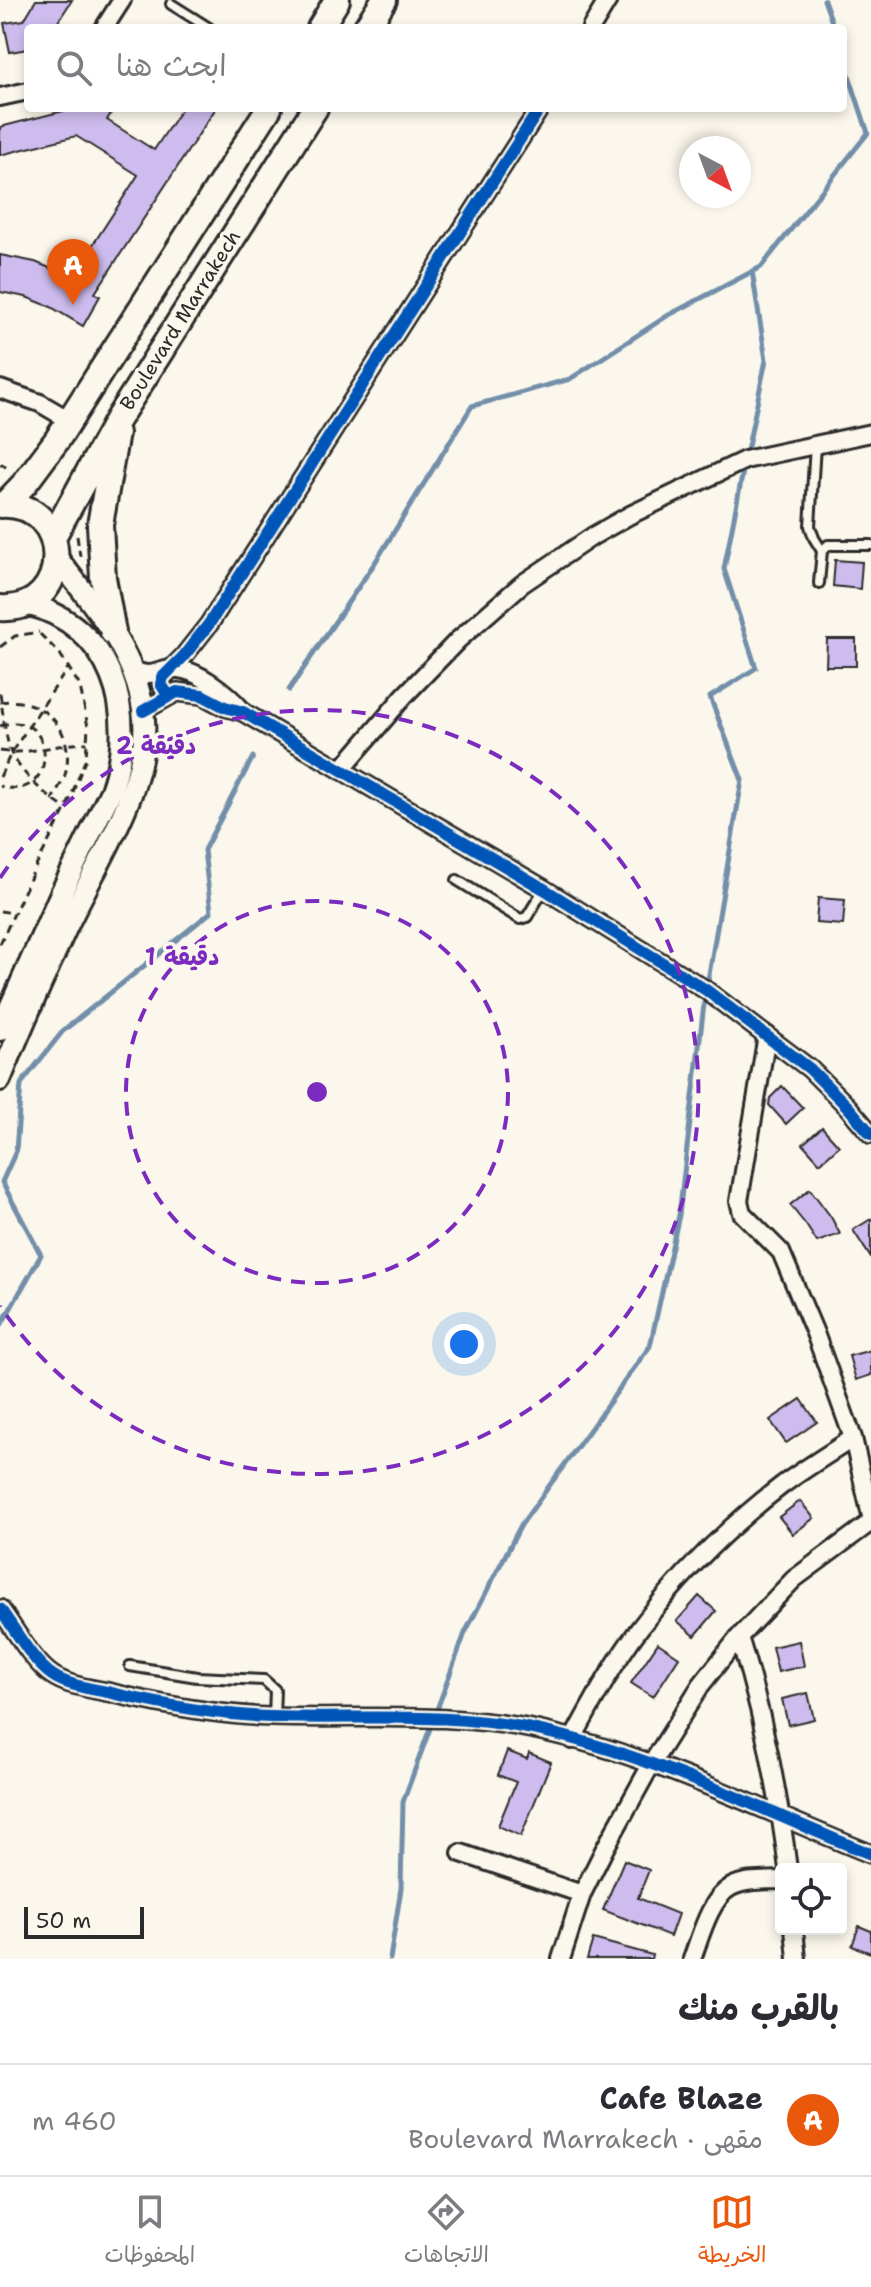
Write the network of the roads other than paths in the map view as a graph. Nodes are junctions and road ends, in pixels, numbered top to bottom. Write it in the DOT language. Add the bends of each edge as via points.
graph roads {
  1 [pos="122,0"];
  2 [pos="337,0"];
  3 [pos="384,0"];
  4 [pos="608,0"];
  5 [pos="171,4"];
  6 [pos="107,24"];
  7 [pos="203,24"];
  8 [pos="322,24"];
  9 [pos="369,24"];
  10 [pos="593,24"];
  11 [pos="24,92"];
  12 [pos="0,97"];
  13 [pos="266,112"];
  14 [pos="312,112"];
  15 [pos="537,112"];
  16 [pos="0,389"];
  17 [pos="69,420"];
  18 [pos="117,420"];
  19 [pos="871,433"];
  20 [pos="815,444"];
  21 [pos="2,505"];
  22 [pos="871,545"];
  23 [pos="55,548"];
  24 [pos="822,551"];
  25 [pos="819,583"];
  26 [pos="16,609"];
  27 [pos="209,624"];
  28 [pos="113,632"];
  29 [pos="131,669"];
  30 [pos="170,669"];
  31 [pos="191,671"];
  32 [pos="174,693"];
  33 [pos="143,711"];
  34 [pos="243,712"];
  35 [pos="341,770"];
  36 [pos="457,880"];
  37 [pos="544,889"];
  38 [pos="0,1030"];
  39 [pos="767,1035"];
  40 [pos="0,1080"];
  41 [pos="871,1134"];
  42 [pos="853,1438"];
  43 [pos="871,1519"];
  44 [pos="1,1612"];
  45 [pos="739,1637"];
  46 [pos="130,1666"];
  47 [pos="274,1717"];
  48 [pos="572,1740"];
  49 [pos="652,1763"];
  50 [pos="782,1818"];
  51 [pos="461,1853"];
  52 [pos="871,1854"];
  53 [pos="787,1863"];
  54 [pos="775,1880"];
  55 [pos="582,1894"];
  56 [pos="795,1935"];
  57 [pos="561,1959"];
  58 [pos="692,1959"];
  59 [pos="797,1959"];
  1 -- 6 [label="street"];
  2 -- 8 [label="main road"];
  3 -- 9 [label="main road"];
  4 -- 10 [label="street"];
  5 -- 7 [label="lane"];
  11 -- 12 [label="street"];
  13 -- 17 [label="main road, Boulevard Marrakech"];
  14 -- 18 [label="main road, Boulevard Marrakech"];
  15 -- 27 [label="street"];
  16 -- 17 [label="street"];
  17 -- 21 [label="main road, Boulevard Marrakech" via="43,460"];
  18 -- 23 [label="main road, Boulevard Marrakech" via="68,507"];
  18 -- 28 [label="main road" via="100,525"];
  19 -- 20 [label="street"];
  20 -- 24 [label="lane" via="810,526"];
  20 -- 35 [label="street" via="745,460 630,515 557,559 458,640"];
  21 -- 23 [label="main road, Boulevard Marrakech" via="28,510 47,526"];
  22 -- 24 [label="lane" via="831,544"];
  23 -- 26 [label="main road, Boulevard Marrakech" via="51,581"];
  23 -- 28 [label="street"];
  24 -- 25 [label="lane"];
  26 -- 38 [label="street" via="72,624 101,655 117,693 123,745 108,799"];
  27 -- 30 [label="street"];
  27 -- 31 [label="street"];
  28 -- 29 [label="street"];
  29 -- 30 [label="street" via="154,675"];
  29 -- 33 [label="street"];
  30 -- 31 [label="street"];
  30 -- 32 [label="street" via="161,681 166,692"];
  31 -- 32 [label="street"];
  31 -- 34 [label="street"];
  32 -- 33 [label="street"];
  32 -- 34 [label="street" via="202,695"];
  33 -- 40 [label="street" via="142,752 130,797"];
  34 -- 35 [label="street"];
  35 -- 37 [label="street"];
  36 -- 37 [label="lane" via="520,919 527,917"];
  37 -- 39 [label="street" via="706,990"];
  39 -- 41 [label="street" via="810,1069"];
  39 -- 42 [label="street" via="739,1201 742,1213 781,1252"];
  42 -- 43 [label="street"];
  42 -- 48 [label="street" via="781,1487 681,1577 611,1670"];
  43 -- 45 [label="street" via="794,1579"];
  44 -- 47 [label="street" via="45,1669 66,1682 159,1704"];
  45 -- 49 [label="street"];
  45 -- 50 [label="street" via="764,1721"];
  46 -- 47 [label="lane" via="264,1680 275,1690"];
  47 -- 48 [label="street" via="475,1720"];
  48 -- 49 [label="street"];
  49 -- 50 [label="street"];
  49 -- 55 [label="street"];
  50 -- 52 [label="street"];
  50 -- 53 [label="street"];
  51 -- 55 [label="street"];
  54 -- 58 [label="street" via="747,1882 720,1895"];
  55 -- 57 [label="street"];
  56 -- 59 [label="street"];
}
